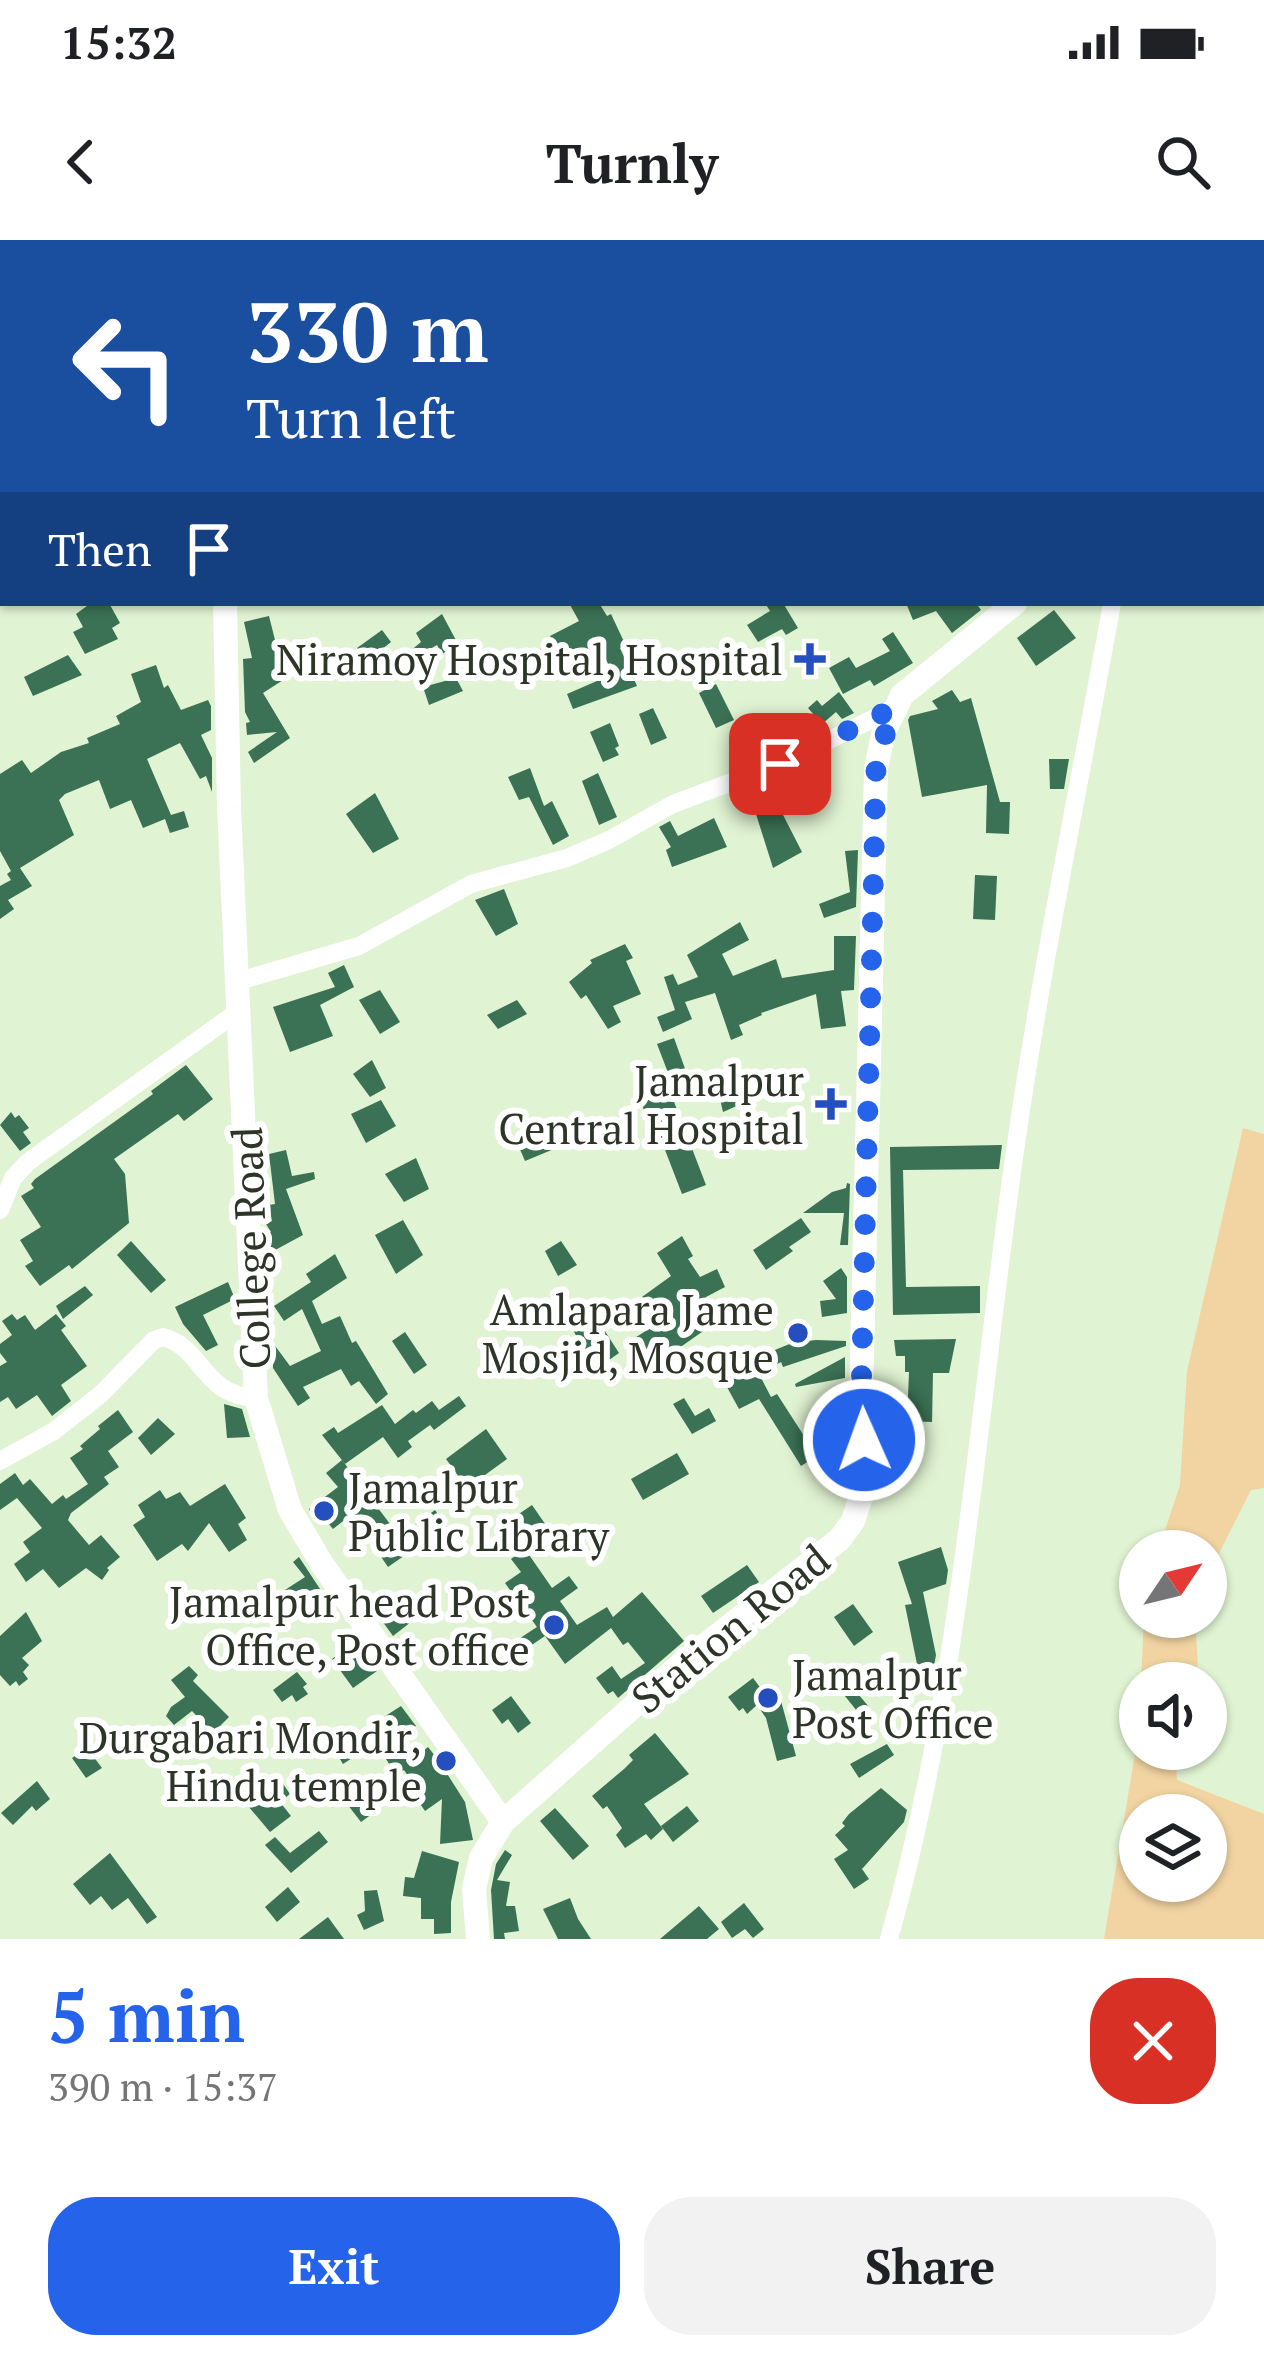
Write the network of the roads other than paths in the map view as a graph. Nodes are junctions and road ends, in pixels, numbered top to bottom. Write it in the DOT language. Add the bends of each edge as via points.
graph roads {
  1 [pos="225,606"];
  2 [pos="1011,606"];
  3 [pos="1111,606"];
  4 [pos="892,709"];
  5 [pos="239,981"];
  6 [pos="240,1010"];
  7 [pos="0,1210"];
  8 [pos="256,1398"];
  9 [pos="0,1460"];
  10 [pos="503,1822"];
  11 [pos="478,1939"];
  12 [pos="889,1939"];
  1 -- 5 [label="main road, College Road"];
  2 -- 4 [label="main road, Station Road" via="914,682"];
  3 -- 12 [label="street" via="1014,1154 938,1732"];
  4 -- 5 [label="street" via="588,849 471,884 359,946"];
  4 -- 10 [label="main road, Station Road" via="876,769 862,1505 839,1539 680,1665"];
  5 -- 6 [label="main road, College Road"];
  6 -- 7 [label="street" via="28,1162"];
  6 -- 8 [label="main road, College Road"];
  8 -- 9 [label="street" via="229,1395 163,1337 54,1431"];
  8 -- 10 [label="main road, College Road" via="298,1524"];
  10 -- 11 [label="main road, Station Road" via="474,1889"];
}
